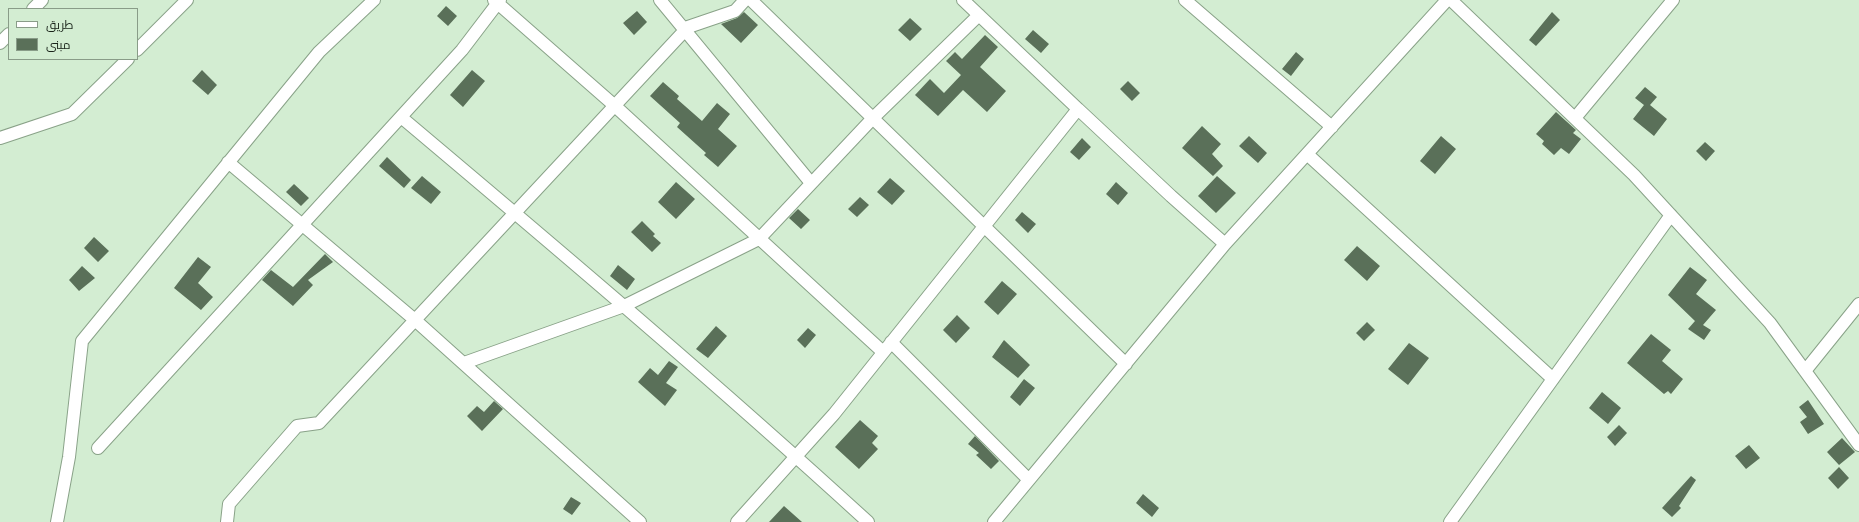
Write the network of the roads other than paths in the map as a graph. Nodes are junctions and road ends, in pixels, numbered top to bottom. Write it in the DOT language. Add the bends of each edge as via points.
graph roads {
  1 [pos="42,0"];
  2 [pos="187,0"];
  3 [pos="374,0"];
  4 [pos="660,0"];
  5 [pos="745,0"];
  6 [pos="751,0"];
  7 [pos="963,0"];
  8 [pos="1185,0"];
  9 [pos="1447,0"];
  10 [pos="1451,0"];
  11 [pos="1673,0"];
  12 [pos="497,1"];
  13 [pos="34,8"];
  14 [pos="979,15"];
  15 [pos="685,30"];
  16 [pos="8,35"];
  17 [pos="0,43"];
  18 [pos="138,49"];
  19 [pos="127,60"];
  20 [pos="615,106"];
  21 [pos="1078,109"];
  22 [pos="402,117"];
  23 [pos="873,118"];
  24 [pos="1575,118"];
  25 [pos="1332,127"];
  26 [pos="0,138"];
  27 [pos="1307,154"];
  28 [pos="228,162"];
  29 [pos="811,184"];
  30 [pos="515,213"];
  31 [pos="1671,215"];
  32 [pos="303,225"];
  33 [pos="984,226"];
  34 [pos="760,239"];
  35 [pos="1225,244"];
  36 [pos="624,306"];
  37 [pos="1858,308"];
  38 [pos="415,320"];
  39 [pos="891,342"];
  40 [pos="883,352"];
  41 [pos="464,363"];
  42 [pos="1126,364"];
  43 [pos="1805,370"];
  44 [pos="1553,379"];
  45 [pos="1859,445"];
  46 [pos="98,448"];
  47 [pos="796,456"];
  48 [pos="1029,480"];
  49 [pos="57,522"];
  50 [pos="227,522"];
  51 [pos="640,522"];
  52 [pos="737,522"];
  53 [pos="868,522"];
  54 [pos="994,522"];
  55 [pos="1450,522"];
  1 -- 13 [label="street"];
  2 -- 18 [label="street"];
  3 -- 28 [label="street" via="319,52"];
  4 -- 15 [label="street"];
  5 -- 15 [label="street" via="735,11"];
  6 -- 23 [label="street"];
  7 -- 14 [label="street"];
  8 -- 25 [label="street"];
  9 -- 25 [label="street"];
  10 -- 24 [label="street"];
  11 -- 24 [label="street"];
  12 -- 20 [label="street"];
  12 -- 22 [label="street" via="462,50"];
  14 -- 21 [label="street"];
  14 -- 23 [label="street"];
  15 -- 20 [label="street"];
  15 -- 29 [label="street"];
  16 -- 17 [label="street"];
  19 -- 26 [label="street" via="72,114"];
  20 -- 30 [label="street"];
  20 -- 34 [label="street"];
  21 -- 33 [label="street"];
  21 -- 35 [label="street"];
  22 -- 30 [label="street"];
  22 -- 32 [label="street"];
  23 -- 29 [label="street"];
  23 -- 33 [label="street"];
  24 -- 31 [label="street"];
  25 -- 27 [label="street"];
  27 -- 35 [label="street"];
  27 -- 44 [label="street"];
  28 -- 32 [label="street"];
  28 -- 49 [label="street" via="82,341 69,457"];
  29 -- 34 [label="street"];
  30 -- 36 [label="street"];
  30 -- 38 [label="street"];
  31 -- 43 [label="street" via="1770,323"];
  31 -- 44 [label="street"];
  32 -- 38 [label="street"];
  32 -- 46 [label="street"];
  33 -- 39 [label="street"];
  33 -- 42 [label="street"];
  34 -- 36 [label="street"];
  34 -- 40 [label="street"];
  35 -- 42 [label="street"];
  36 -- 41 [label="street"];
  36 -- 47 [label="street"];
  37 -- 43 [label="street"];
  38 -- 41 [label="street"];
  38 -- 50 [label="street" via="319,423 297,426 229,504"];
  39 -- 40 [label="street"];
  39 -- 48 [label="street"];
  40 -- 47 [label="street" via="834,414"];
  41 -- 51 [label="street"];
  42 -- 48 [label="street"];
  43 -- 45 [label="street"];
  44 -- 55 [label="street"];
  47 -- 52 [label="street"];
  47 -- 53 [label="street"];
  48 -- 54 [label="street"];
}
